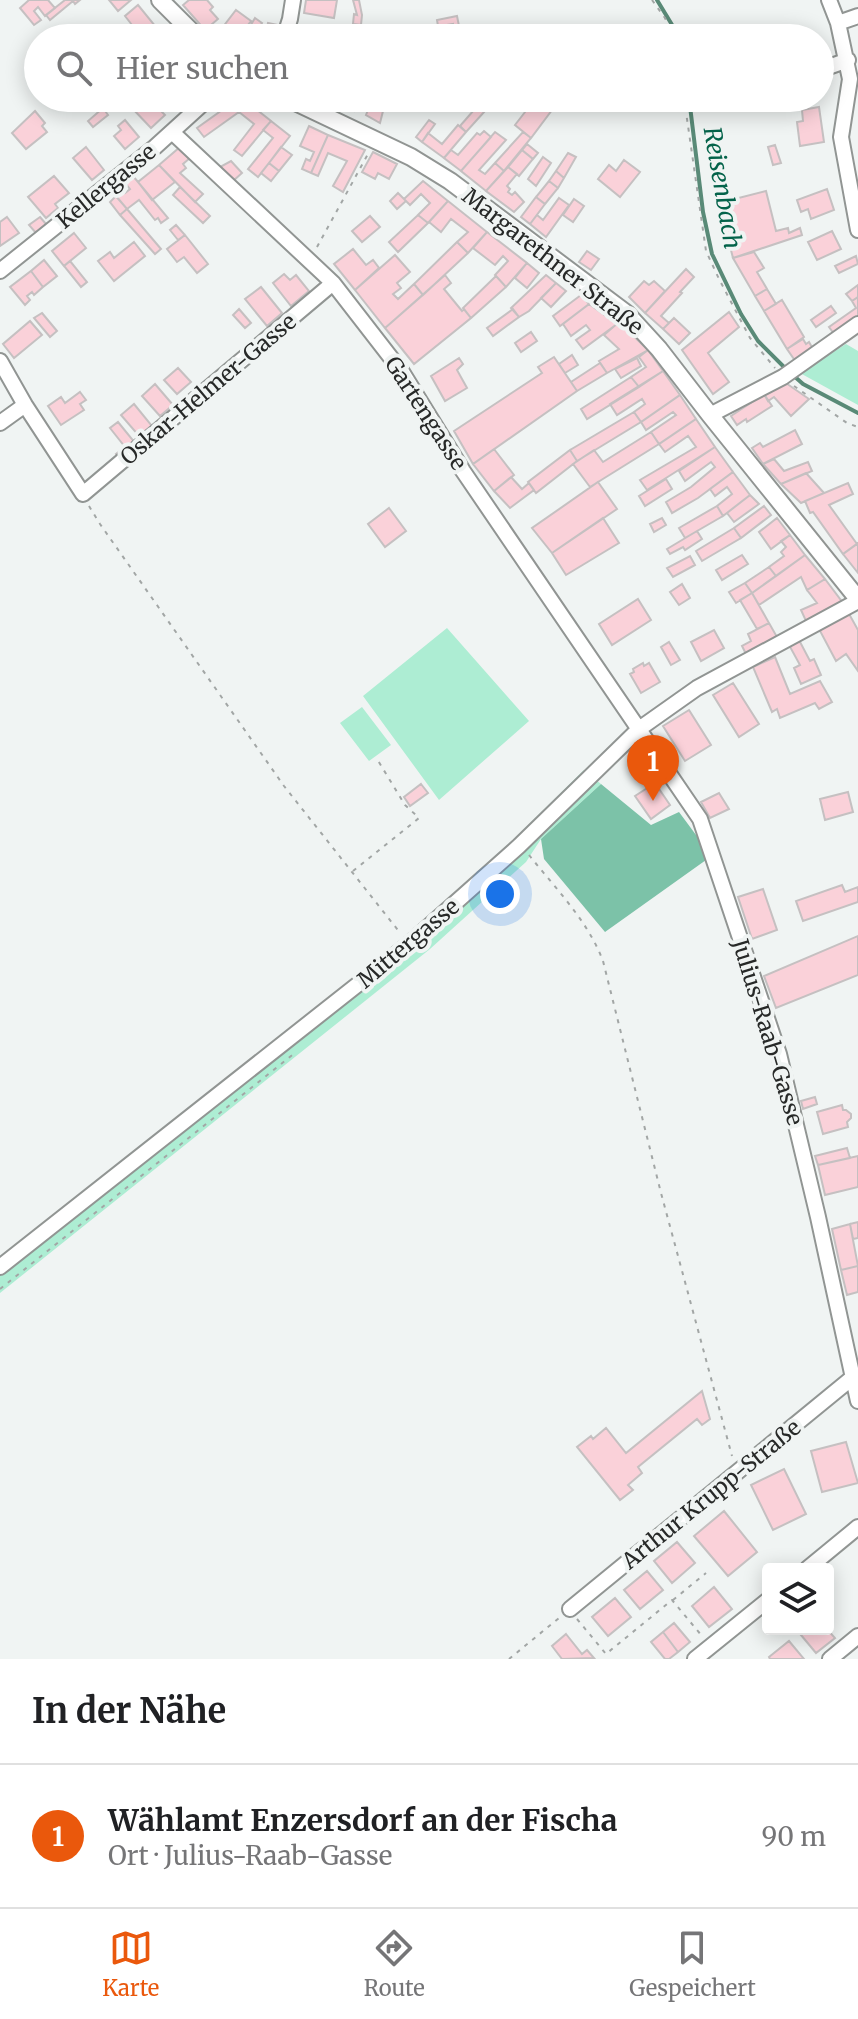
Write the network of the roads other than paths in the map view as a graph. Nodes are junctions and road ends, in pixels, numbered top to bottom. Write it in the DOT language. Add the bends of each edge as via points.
graph roads {
  1 [pos="160,0"];
  2 [pos="293,0"];
  3 [pos="829,0"];
  4 [pos="858,16"];
  5 [pos="838,23"];
  6 [pos="184,24"];
  7 [pos="287,24"];
  8 [pos="848,60"];
  9 [pos="834,65"];
  10 [pos="194,112"];
  11 [pos="317,112"];
  12 [pos="172,132"];
  13 [pos="858,230"];
  14 [pos="0,271"];
  15 [pos="333,283"];
  16 [pos="858,324"];
  17 [pos="0,361"];
  18 [pos="25,405"];
  19 [pos="710,415"];
  20 [pos="0,423"];
  21 [pos="858,600"];
  22 [pos="639,729"];
  23 [pos="0,1267"];
  24 [pos="852,1378"];
  25 [pos="858,1401"];
  26 [pos="858,1527"];
  27 [pos="814,1563"];
  28 [pos="762,1605"];
  29 [pos="570,1609"];
  30 [pos="858,1636"];
  31 [pos="695,1659"];
  32 [pos="830,1659"];
  1 -- 6 [label="main road"];
  2 -- 7 [label="street"];
  3 -- 5 [label="street"];
  4 -- 5 [label="street"];
  5 -- 8 [label="street"];
  8 -- 9 [label="street"];
  8 -- 13 [label="street" via="841,137"];
  10 -- 12 [label="street, Kellergasse"];
  11 -- 19 [label="main road, Margarethner Straße" via="450,181 627,314"];
  12 -- 14 [label="street, Kellergasse"];
  12 -- 15 [label="street, Gartengasse"];
  15 -- 18 [label="street, Oskar-Helmer-Gasse" via="83,494"];
  15 -- 22 [label="street, Gartengasse" via="402,372"];
  16 -- 19 [label="street" via="783,377"];
  17 -- 18 [label="street"];
  18 -- 20 [label="street"];
  19 -- 21 [label="main road, Margarethner Straße"];
  21 -- 22 [label="street, Mittergasse" via="697,688"];
  22 -- 23 [label="street, Mittergasse" via="409,944"];
  22 -- 24 [label="street, Julius-Raab-Gasse" via="700,819 779,1054"];
  24 -- 25 [label="street, Julius-Raab-Gasse"];
  24 -- 29 [label="street, Arthur Krupp-Straße"];
  26 -- 27 [label="street"];
  28 -- 31 [label="street"];
  30 -- 32 [label="street"];
}
